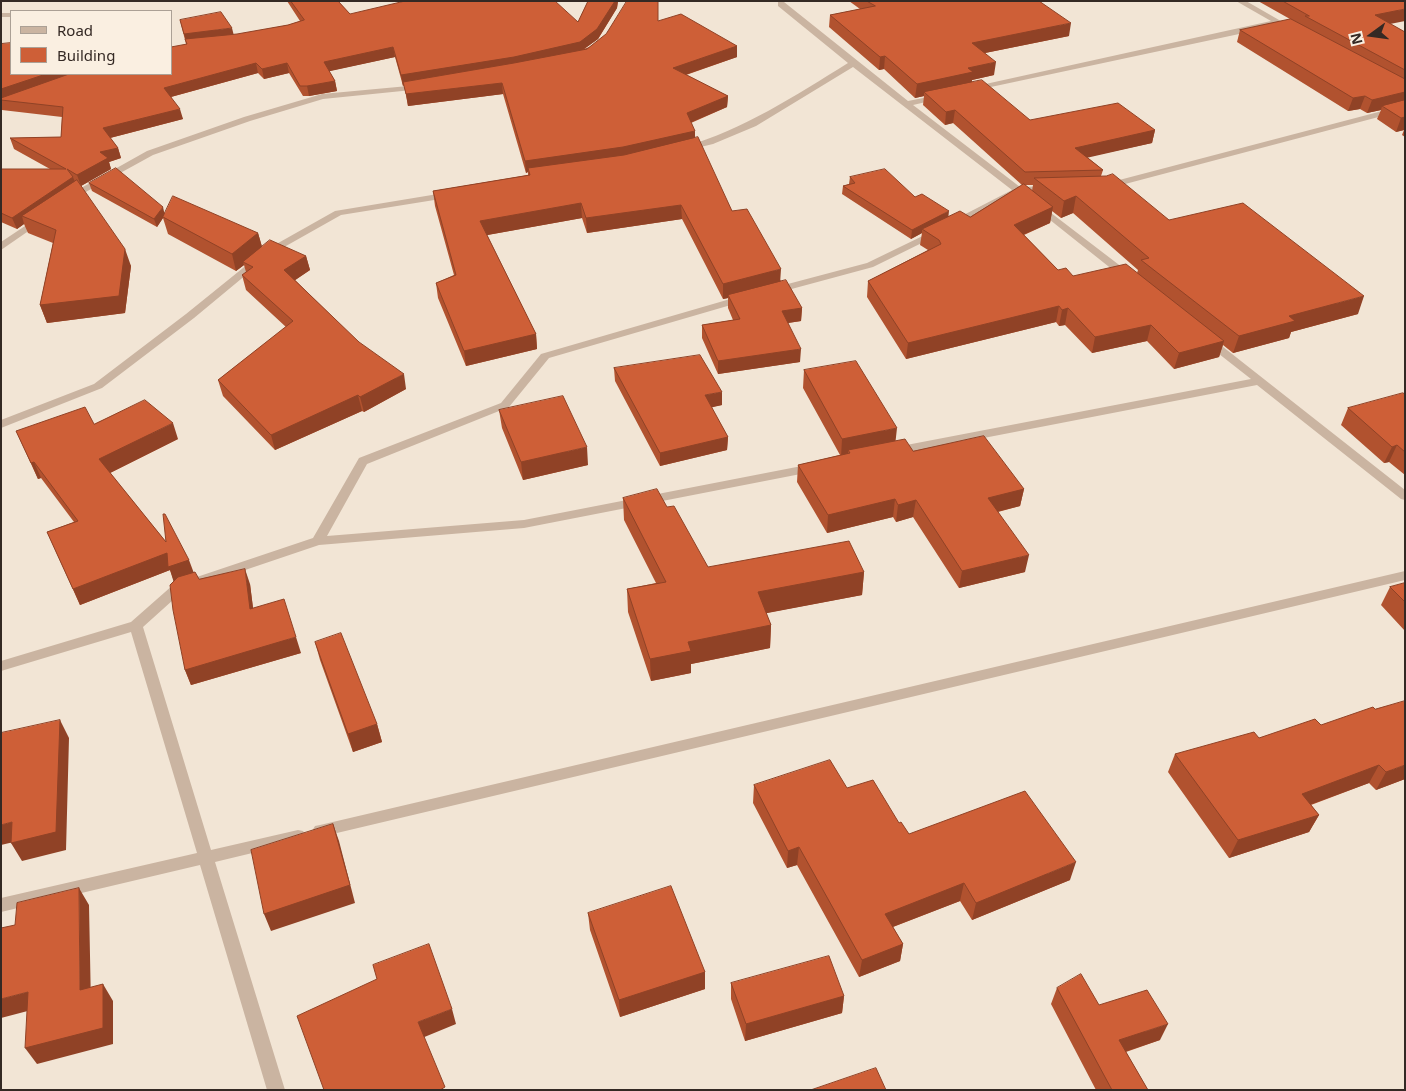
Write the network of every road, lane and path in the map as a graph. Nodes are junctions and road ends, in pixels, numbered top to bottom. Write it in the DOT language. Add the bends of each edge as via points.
graph roads {
  1 [pos="1240,1"];
  2 [pos="781,4"];
  3 [pos="1278,22"];
  4 [pos="1287,26"];
  5 [pos="853,62"];
  6 [pos="428,86"];
  7 [pos="963,91"];
  8 [pos="944,95"];
  9 [pos="906,104"];
  10 [pos="1405,107"];
  11 [pos="681,150"];
  12 [pos="1102,188"];
  13 [pos="1055,189"];
  14 [pos="1018,190"];
  15 [pos="462,192"];
  16 [pos="65,201"];
  17 [pos="49,213"];
  18 [pos="1,247"];
  19 [pos="1135,282"];
  20 [pos="1197,332"];
  21 [pos="1259,381"];
  22 [pos="1,424"];
  23 [pos="887,453"];
  24 [pos="828,464"];
  25 [pos="1405,496"];
  26 [pos="318,541"];
  27 [pos="1405,575"];
  28 [pos="136,626"];
  29 [pos="1,666"];
  30 [pos="206,858"];
  31 [pos="1,905"];
  32 [pos="276,1090"];
  1 -- 3 [label="street"];
  2 -- 5 [label="street"];
  3 -- 4 [label="street"];
  3 -- 7 [label="street"];
  5 -- 9 [label="street"];
  5 -- 11 [label="street" via="759,121 699,146"];
  6 -- 16 [label="street" via="322,97 247,119 150,153"];
  8 -- 9 [label="street"];
  9 -- 14 [label="street"];
  10 -- 12 [label="street"];
  13 -- 14 [label="street"];
  14 -- 19 [label="street"];
  14 -- 26 [label="street" via="870,265 545,356 506,405 363,461"];
  15 -- 22 [label="street" via="338,213 267,253 98,386"];
  17 -- 18 [label="street"];
  20 -- 21 [label="street"];
  21 -- 23 [label="street"];
  21 -- 25 [label="street"];
  24 -- 26 [label="street" via="524,524"];
  26 -- 28 [label="street" via="178,588"];
  27 -- 30 [label="street"];
  28 -- 29 [label="street"];
  28 -- 30 [label="street"];
  30 -- 31 [label="street"];
  30 -- 32 [label="street"];
}
